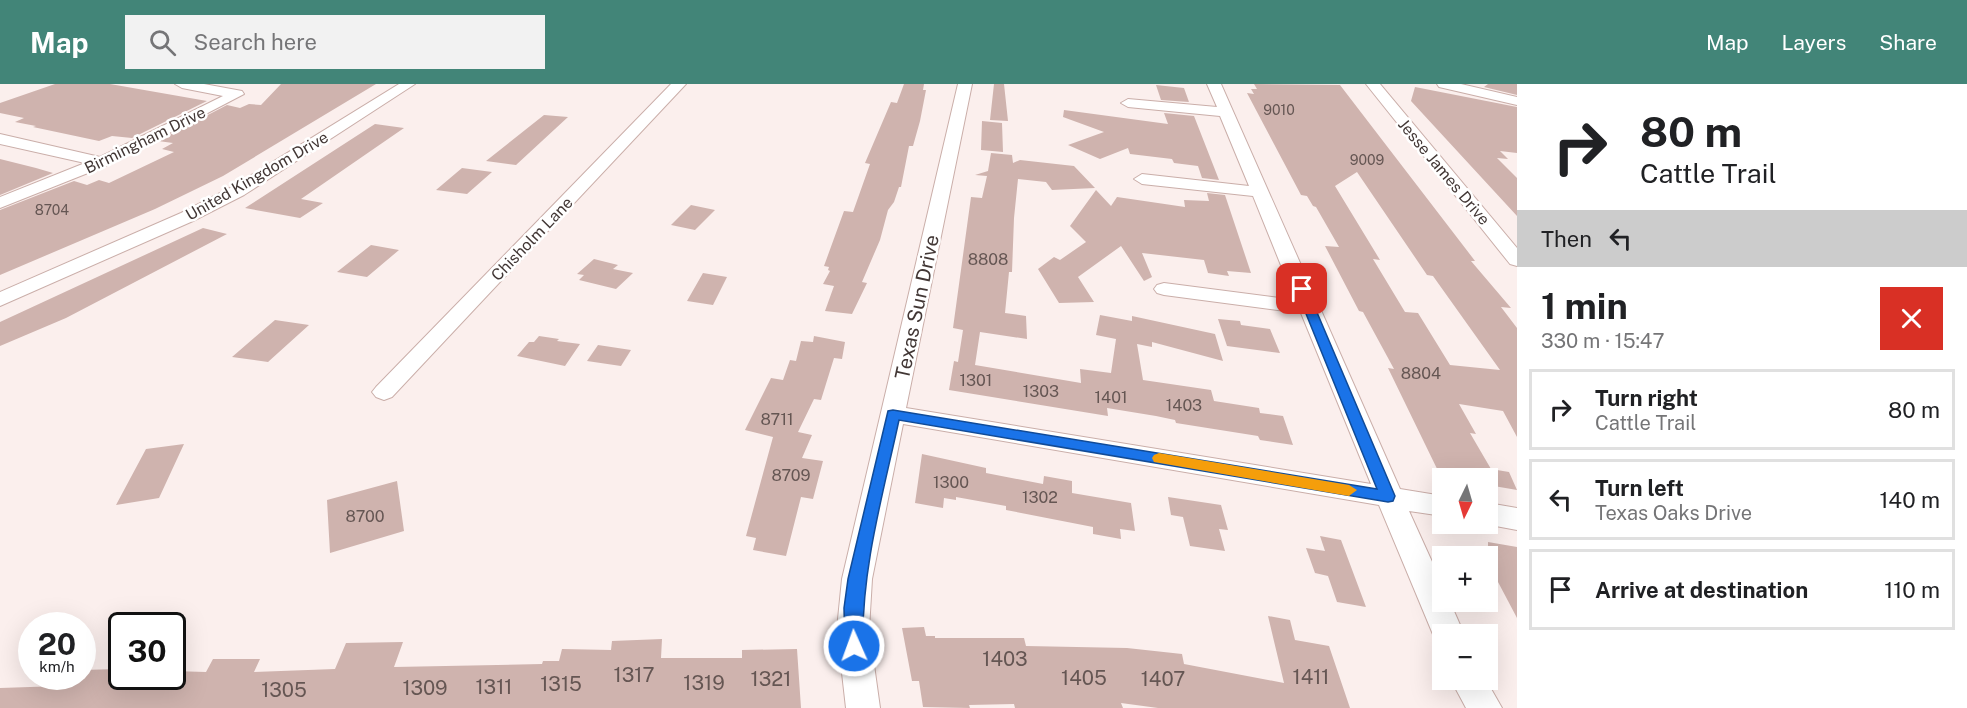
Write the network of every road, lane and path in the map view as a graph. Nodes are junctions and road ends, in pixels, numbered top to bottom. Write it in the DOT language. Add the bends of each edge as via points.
graph roads {
  1 [pos="182,84"];
  2 [pos="408,84"];
  3 [pos="680,84"];
  4 [pos="965,84"];
  5 [pos="1214,84"];
  6 [pos="1373,84"];
  7 [pos="1444,84"];
  8 [pos="1517,101"];
  9 [pos="1128,103"];
  10 [pos="1227,112"];
  11 [pos="0,139"];
  12 [pos="102,162"];
  13 [pos="1142,179"];
  14 [pos="1260,192"];
  15 [pos="0,203"];
  16 [pos="1517,260"];
  17 [pos="1164,289"];
  18 [pos="0,300"];
  19 [pos="1310,308"];
  20 [pos="384,392"];
  21 [pos="893,414"];
  22 [pos="1388,496"];
  23 [pos="1432,504"];
  24 [pos="1498,516"];
  25 [pos="1517,519"];
  26 [pos="1444,624"];
  27 [pos="1474,690"];
  28 [pos="863,708"];
  29 [pos="1485,708"];
  1 -- 12 [label="street, Birmingham Drive" via="237,94"];
  2 -- 18 [label="street, United Kingdom Drive" via="238,191 187,218"];
  3 -- 20 [label="street, Chisholm Lane"];
  4 -- 21 [label="street, Texas Sun Drive"];
  5 -- 10 [label="street"];
  6 -- 16 [label="street, Jesse James Drive"];
  7 -- 8 [label="street"];
  9 -- 10 [label="street"];
  10 -- 14 [label="street"];
  11 -- 12 [label="street"];
  12 -- 15 [label="street, Birmingham Drive"];
  13 -- 14 [label="street"];
  14 -- 19 [label="street"];
  17 -- 19 [label="street"];
  19 -- 22 [label="street"];
  21 -- 22 [label="street"];
  21 -- 28 [label="street, Texas Sun Drive" via="853,608"];
  22 -- 23 [label="street"];
  22 -- 26 [label="street"];
  24 -- 25 [label="street"];
  27 -- 29 [label="street"];
}
